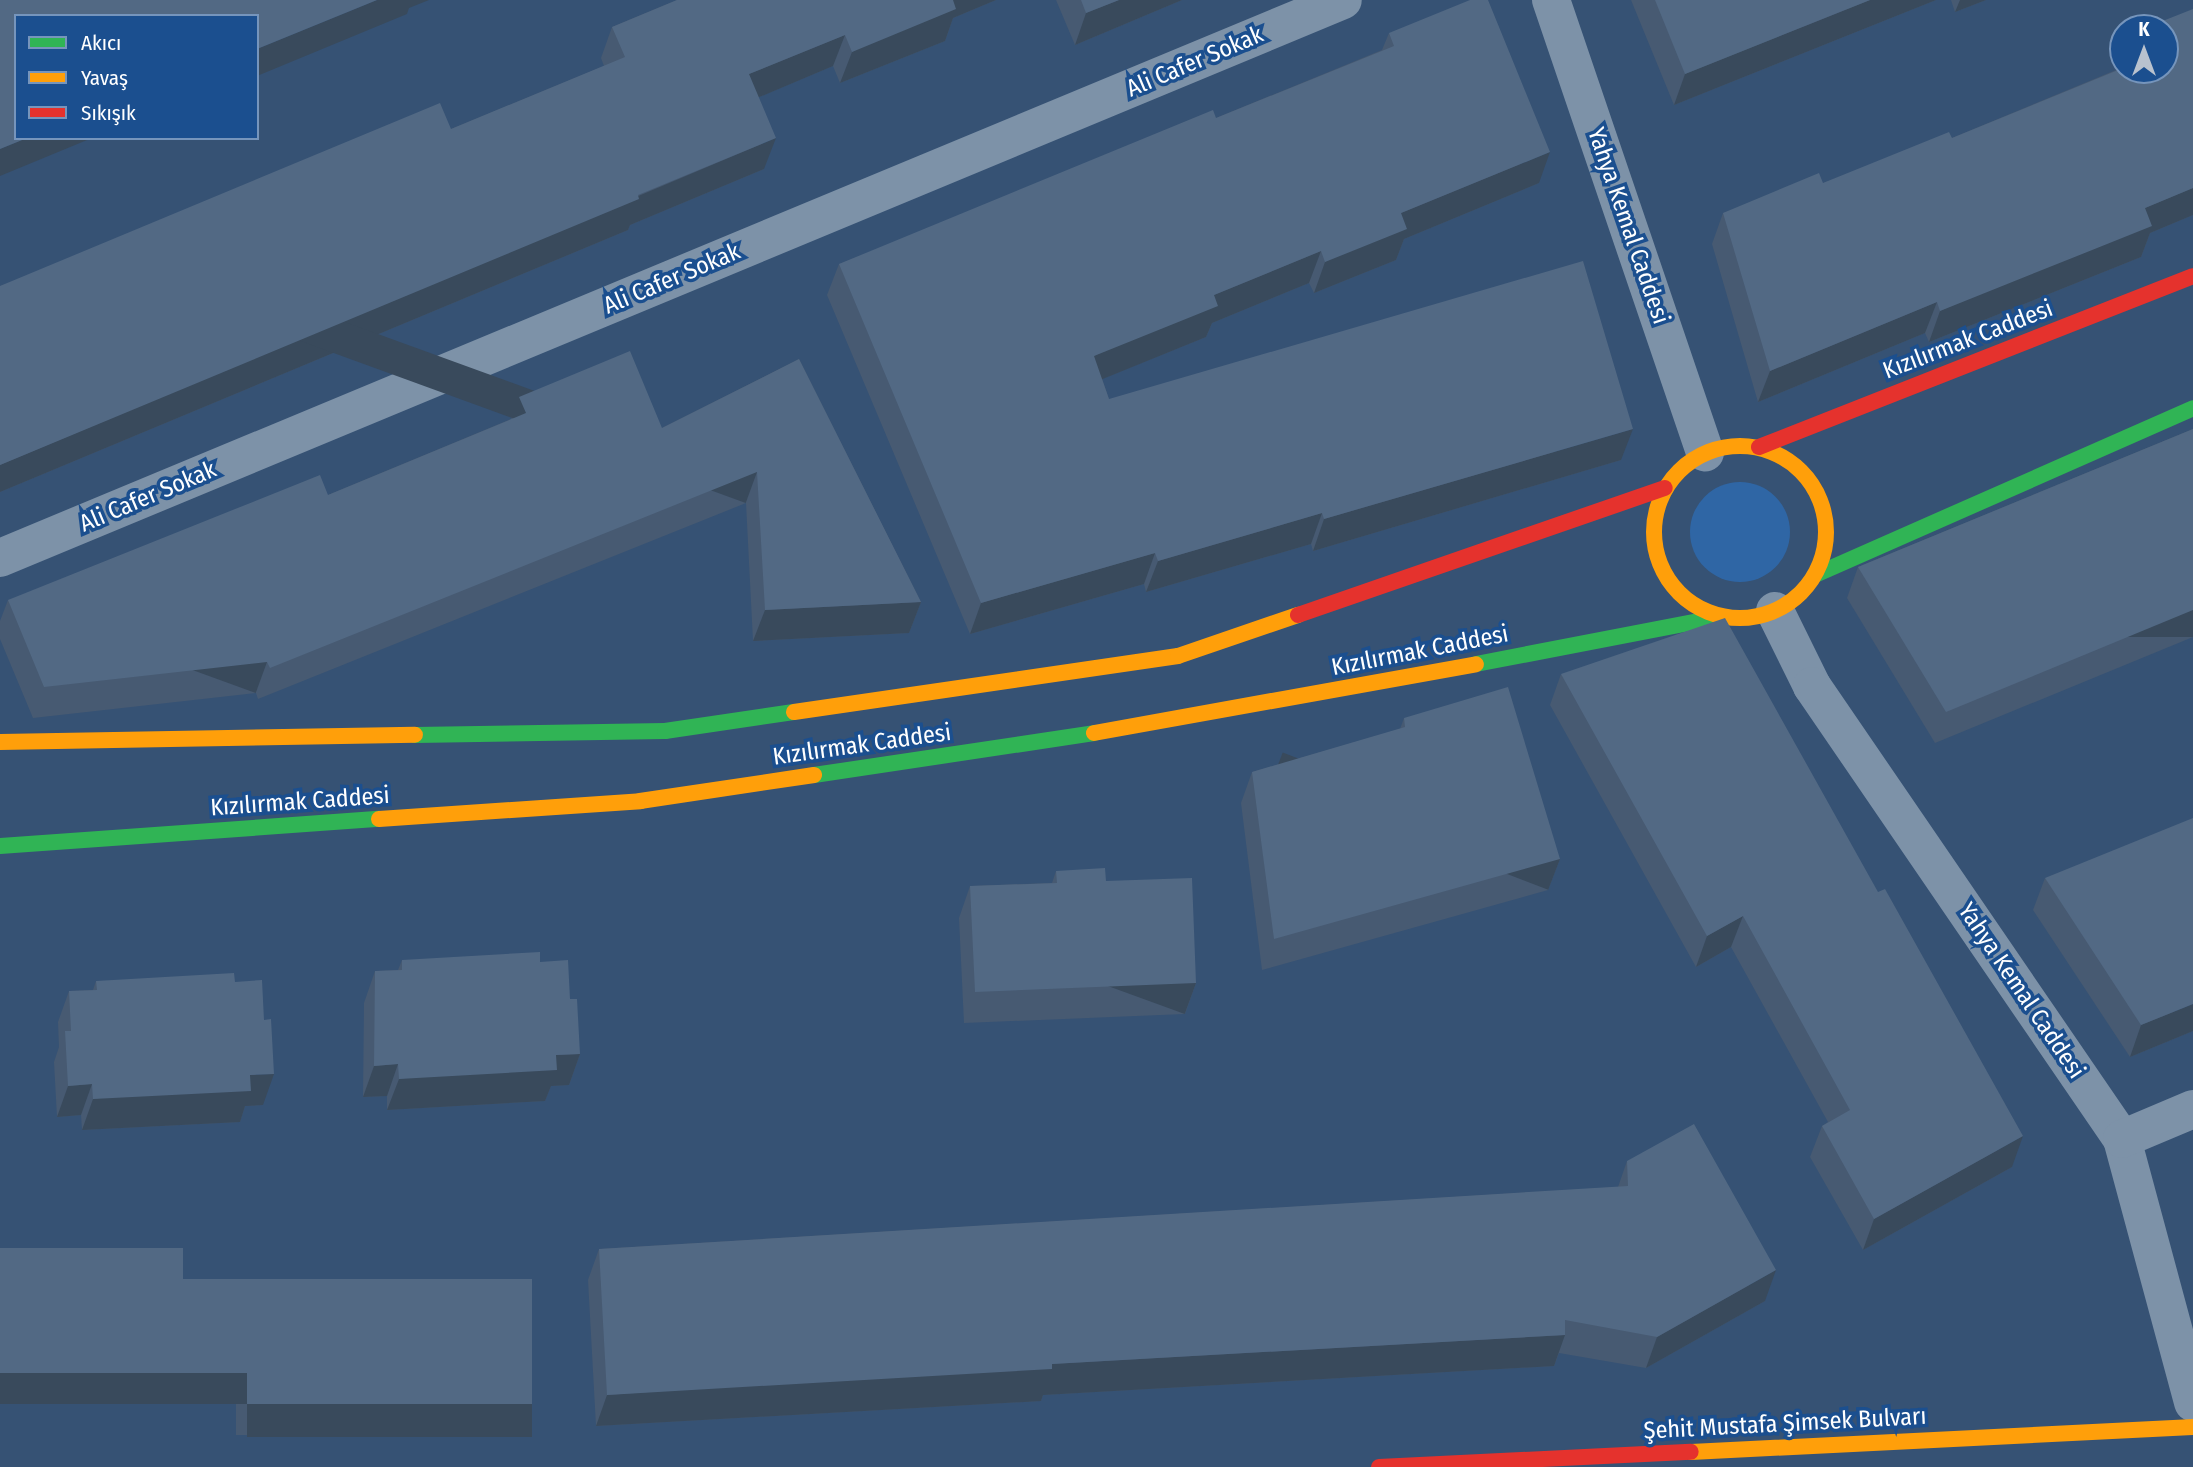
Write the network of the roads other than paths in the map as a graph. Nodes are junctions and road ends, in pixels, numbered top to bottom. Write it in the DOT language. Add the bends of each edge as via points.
graph roads {
  1 [pos="1343,0"];
  2 [pos="1550,0"];
  3 [pos="2193,276"];
  4 [pos="2193,408"];
  5 [pos="1759,447"];
  6 [pos="1705,452"];
  7 [pos="1665,488"];
  8 [pos="0,558"];
  9 [pos="1815,575"];
  10 [pos="1775,611"];
  11 [pos="1721,617"];
  12 [pos="0,742"];
  13 [pos="0,846"];
  14 [pos="2193,1109"];
  15 [pos="2122,1139"];
  16 [pos="2193,1403"];
  17 [pos="2193,1427"];
  18 [pos="1379,1467"];
  1 -- 8 [label="street, Ali Cafer Sokak"];
  2 -- 6 [label="street, Yahya Kemal Caddesi"];
  3 -- 5 [label="main road, Kızılırmak Caddesi"];
  4 -- 9 [label="main road"];
  5 -- 6 [label="main road" via="1731,446"];
  5 -- 9 [label="main road" via="1784,457 1805,474 1820,496 1827,523 1825,550"];
  6 -- 7 [label="main road" via="1682,467"];
  7 -- 11 [label="main road" via="1655,513 1654,540 1660,566 1675,590"];
  7 -- 12 [label="main road, Kızılırmak Caddesi" via="1178,656 665,731"];
  9 -- 10 [label="main road" via="1798,596"];
  10 -- 11 [label="main road" via="1749,618"];
  10 -- 15 [label="street, Yahya Kemal Caddesi" via="1812,686"];
  11 -- 13 [label="main road, Kızılırmak Caddesi" via="1177,721 640,801"];
  14 -- 15 [label="street"];
  15 -- 16 [label="street, Yahya Kemal Caddesi"];
  17 -- 18 [label="main road, Şehit Mustafa Şimsek Bulvarı"];
}
